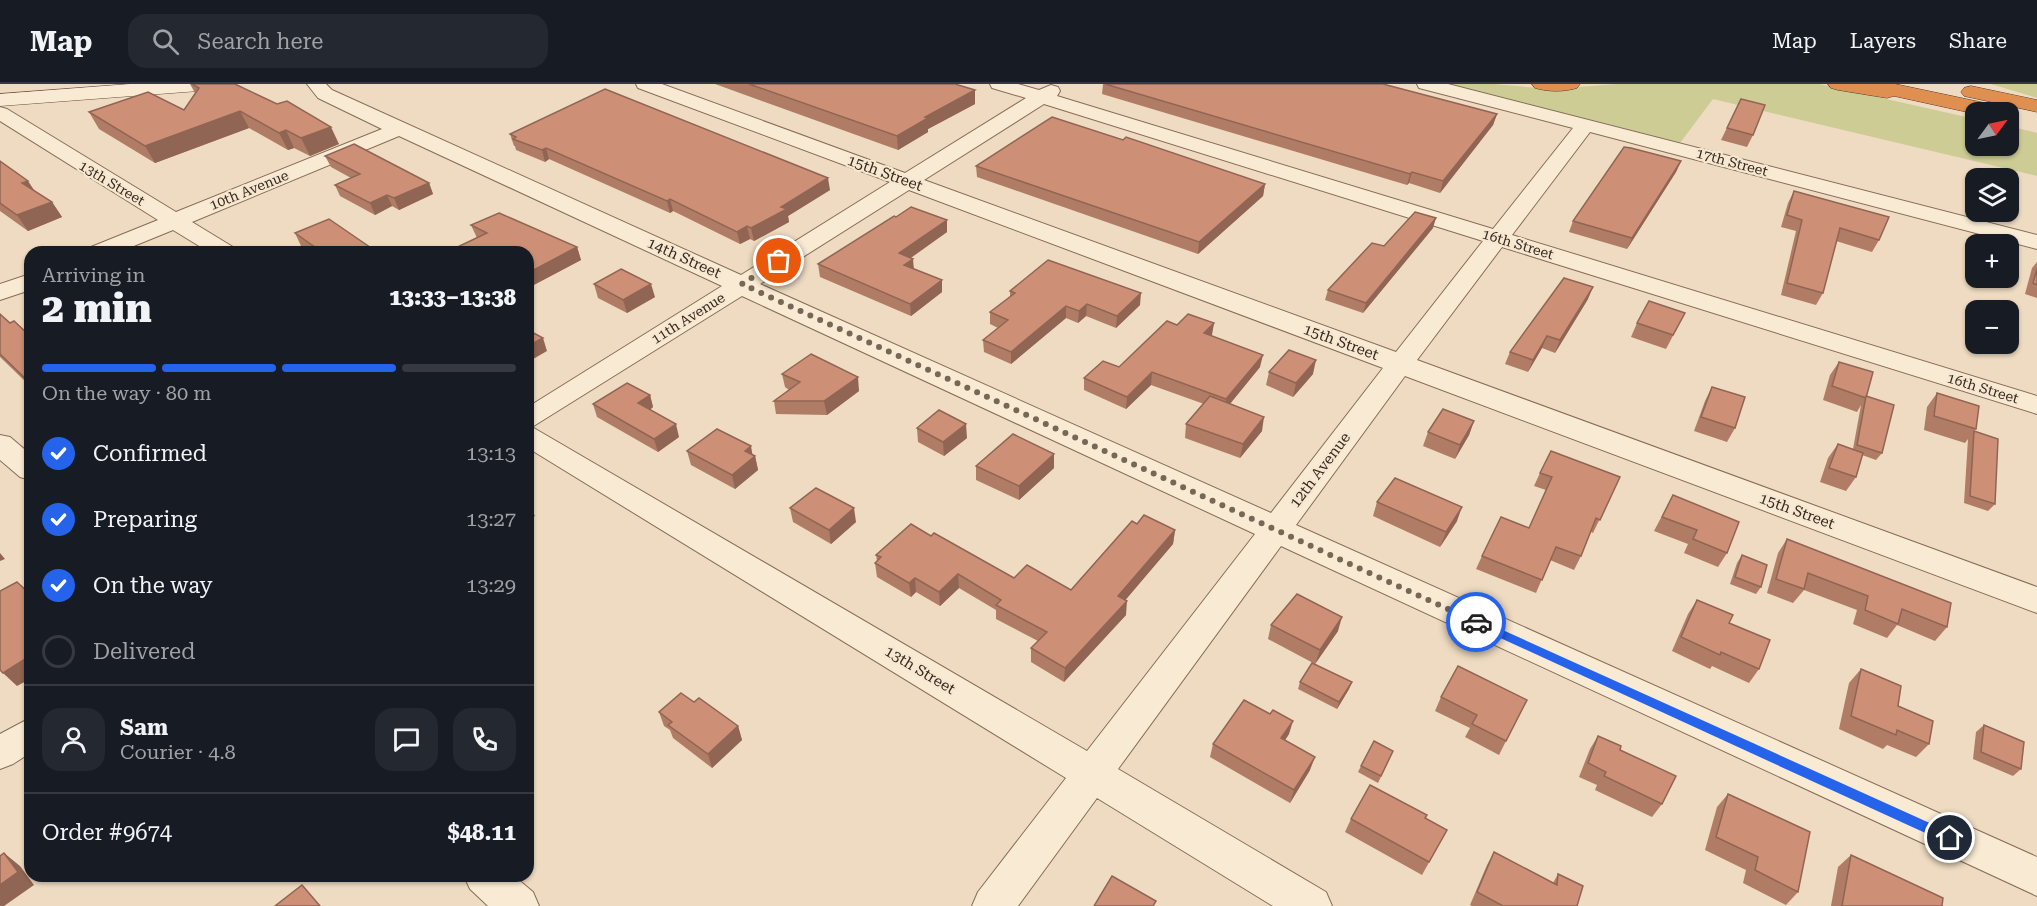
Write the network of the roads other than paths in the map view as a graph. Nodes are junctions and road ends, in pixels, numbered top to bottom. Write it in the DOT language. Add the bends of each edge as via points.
graph roads {
  1 [pos="212,84"];
  2 [pos="316,84"];
  3 [pos="645,84"];
  4 [pos="999,84"];
  5 [pos="1062,84"];
  6 [pos="1426,84"];
  7 [pos="1542,84"];
  8 [pos="1570,84"];
  9 [pos="1838,84"];
  10 [pos="1867,84"];
  11 [pos="1936,84"];
  12 [pos="1984,84"];
  13 [pos="1041,97"];
  14 [pos="2037,99"];
  15 [pos="0,100"];
  16 [pos="1965,105"];
  17 [pos="1965,105"];
  18 [pos="2037,106"];
  19 [pos="0,113"];
  20 [pos="2019,118"];
  21 [pos="2037,122"];
  22 [pos="1586,124"];
  23 [pos="399,129"];
  24 [pos="908,181"];
  25 [pos="173,221"];
  26 [pos="1496,237"];
  27 [pos="2037,242"];
  28 [pos="113,246"];
  29 [pos="215,246"];
  30 [pos="24,283"];
  31 [pos="742,284"];
  32 [pos="0,293"];
  33 [pos="1400,364"];
  34 [pos="2037,405"];
  35 [pos="534,415"];
  36 [pos="534,439"];
  37 [pos="0,444"];
  38 [pos="24,465"];
  39 [pos="1274,530"];
  40 [pos="2037,600"];
  41 [pos="24,738"];
  42 [pos="0,753"];
  43 [pos="1093,774"];
  44 [pos="2037,877"];
  45 [pos="491,882"];
  46 [pos="518,906"];
  47 [pos="993,906"];
  48 [pos="1311,906"];
  1 -- 15 [label="main road"];
  2 -- 23 [label="street, 14th Street" via="325,94"];
  3 -- 24 [label="street, 15th Street"];
  4 -- 13 [label="street, 16th Street"];
  5 -- 13 [label="street, 11th Avenue"];
  6 -- 22 [label="street, 17th Street"];
  7 -- 8 [label="highway"];
  9 -- 16 [label="highway"];
  10 -- 17 [label="highway"];
  11 -- 18 [label="highway"];
  12 -- 14 [label="highway"];
  13 -- 24 [label="street, 11th Avenue"];
  13 -- 26 [label="street, 16th Street"];
  19 -- 25 [label="street, 13th Street"];
  20 -- 21 [label="highway"];
  22 -- 26 [label="street, 12th Avenue"];
  22 -- 27 [label="street, 17th Street"];
  23 -- 25 [label="street, 10th Avenue"];
  23 -- 31 [label="street, 14th Street"];
  24 -- 31 [label="street, 11th Avenue"];
  24 -- 33 [label="street, 15th Street"];
  25 -- 28 [label="street, 10th Avenue"];
  25 -- 29 [label="street, 13th Street"];
  26 -- 33 [label="street, 12th Avenue"];
  26 -- 34 [label="street, 16th Street"];
  30 -- 32 [label="street"];
  31 -- 35 [label="street, 11th Avenue"];
  31 -- 39 [label="street, 14th Street"];
  33 -- 39 [label="street, 12th Avenue"];
  33 -- 40 [label="street, 15th Street"];
  36 -- 43 [label="street, 13th Street"];
  37 -- 38 [label="street"];
  39 -- 43 [label="street, 12th Avenue"];
  39 -- 44 [label="street, 14th Street"];
  41 -- 42 [label="street"];
  43 -- 47 [label="street, 12th Avenue"];
  43 -- 48 [label="street, 13th Street"];
  45 -- 46 [label="street"];
}
